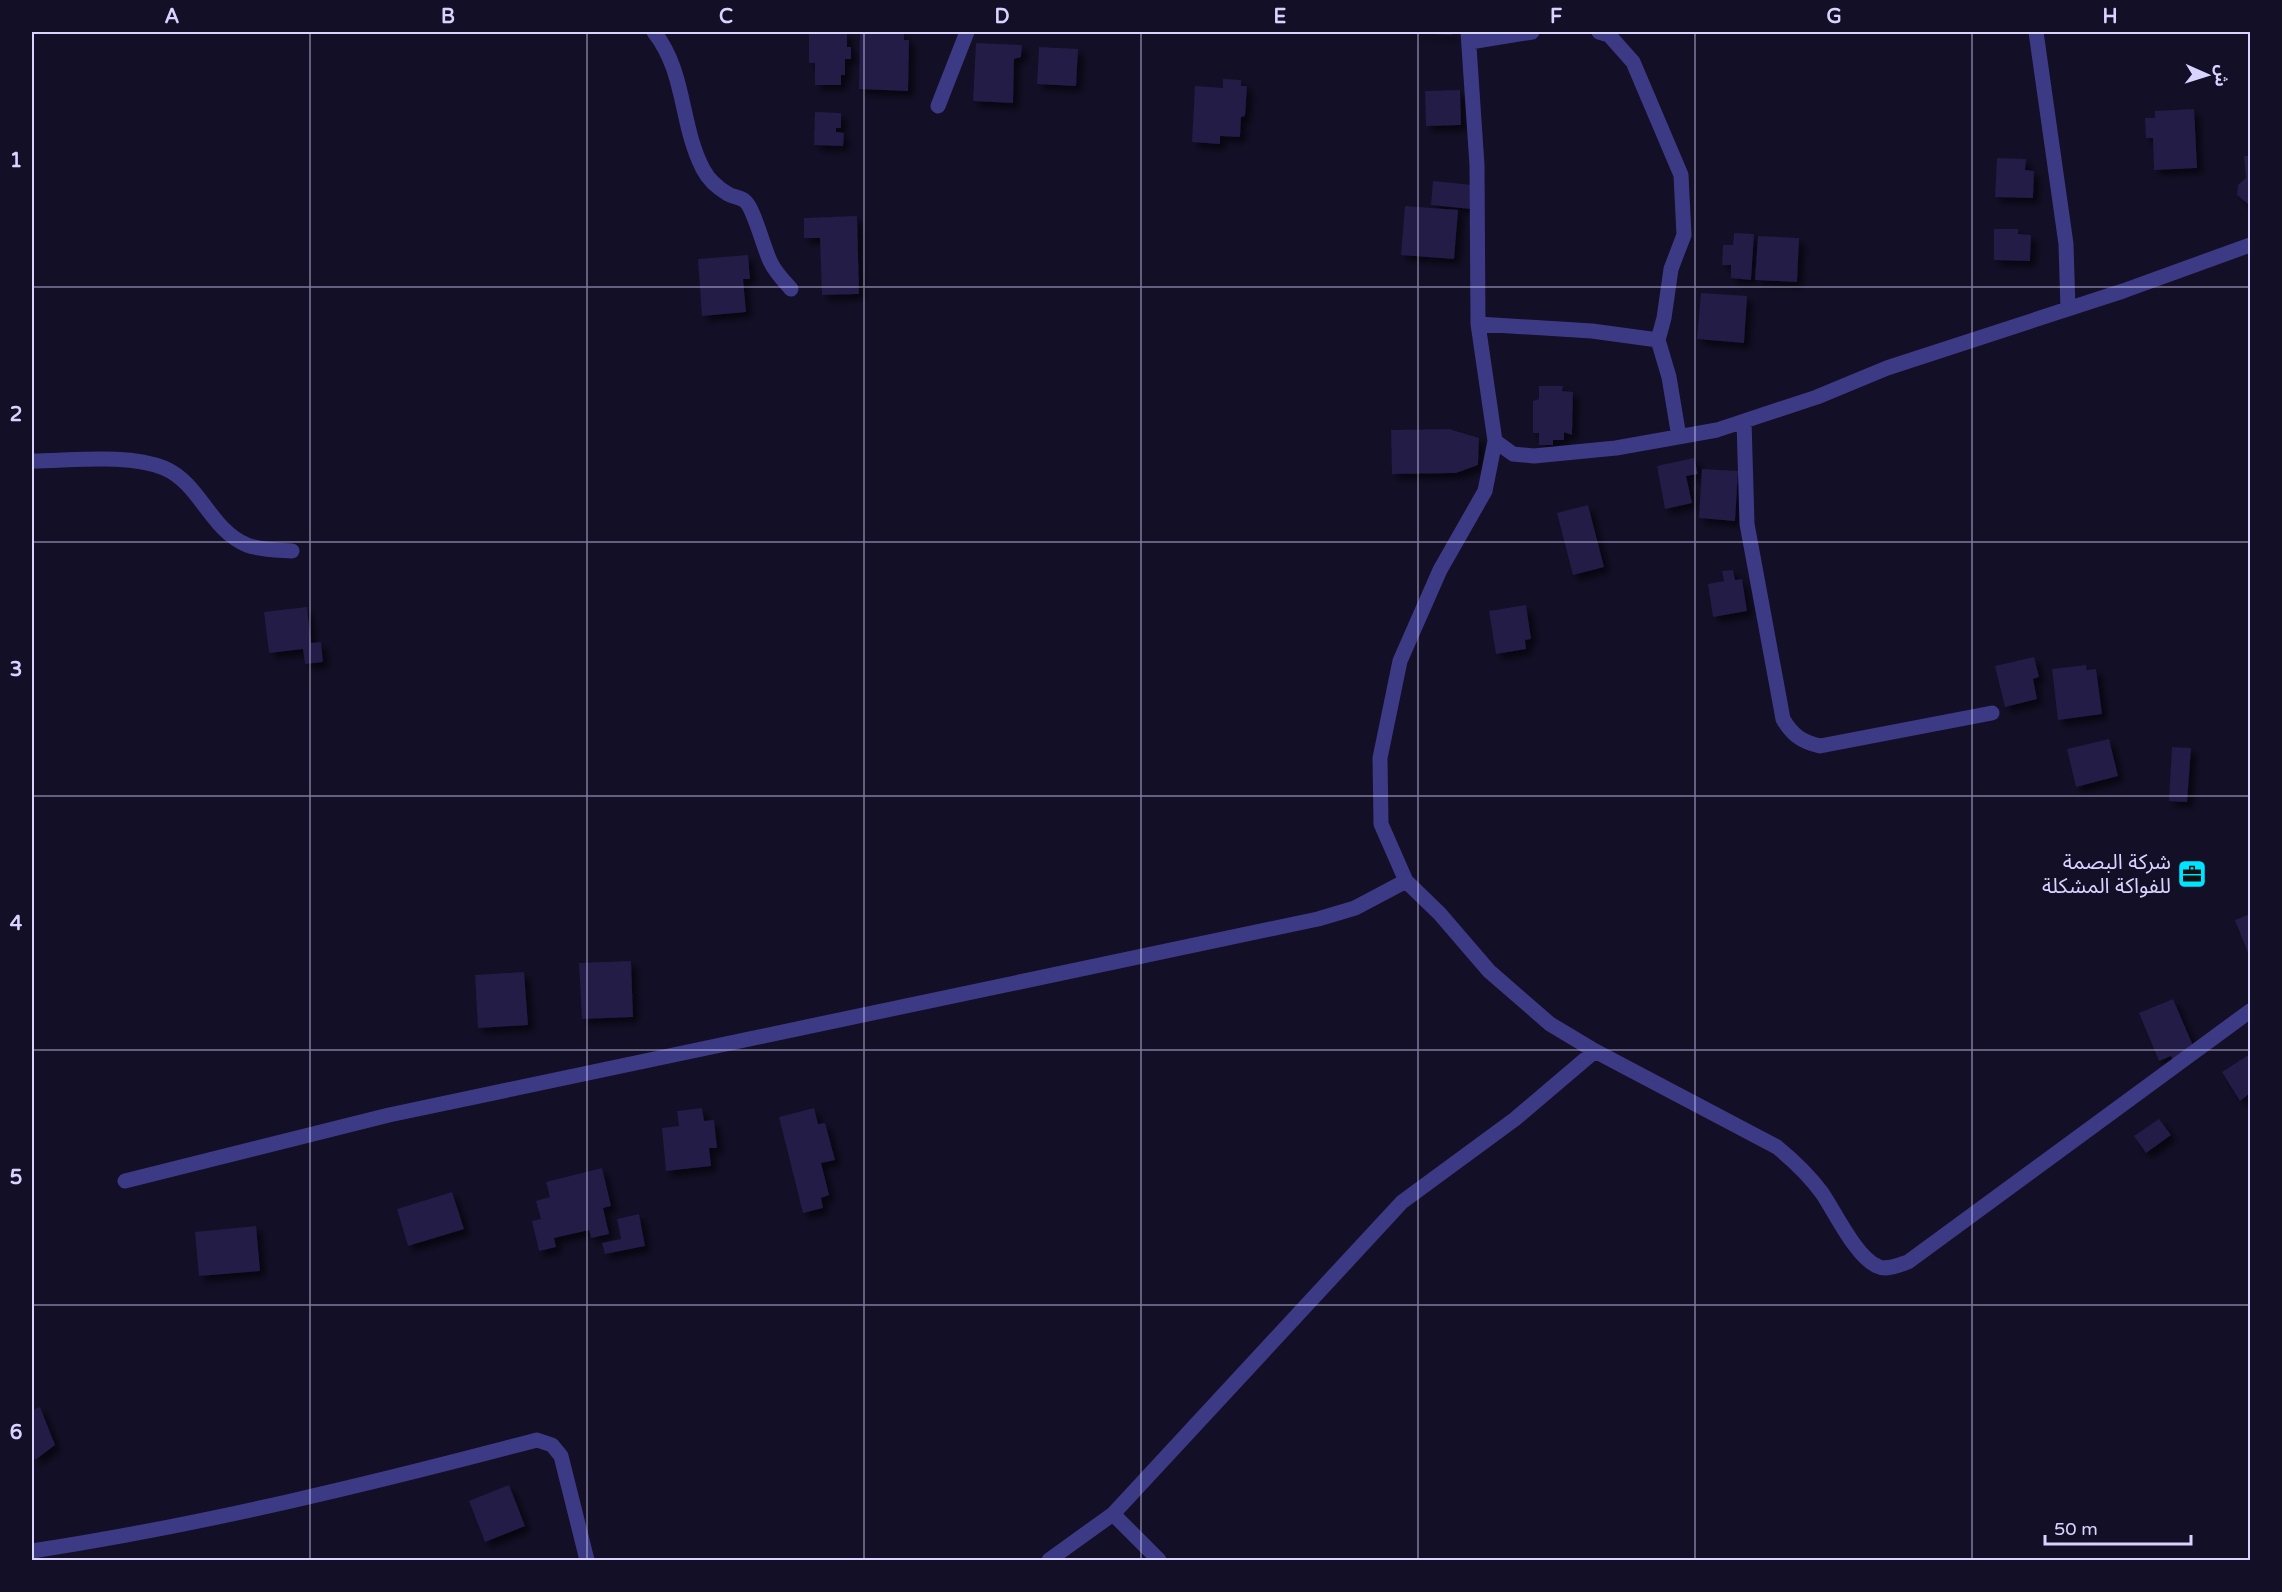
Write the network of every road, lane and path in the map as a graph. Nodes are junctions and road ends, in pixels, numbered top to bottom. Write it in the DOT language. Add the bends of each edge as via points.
graph roads {
  1 [pos="654,32"];
  2 [pos="967,32"];
  3 [pos="1532,32"];
  4 [pos="1599,32"];
  5 [pos="2036,32"];
  6 [pos="1469,37"];
  7 [pos="938,106"];
  8 [pos="2250,245"];
  9 [pos="791,289"];
  10 [pos="2068,309"];
  11 [pos="1478,324"];
  12 [pos="1658,340"];
  13 [pos="1743,421"];
  14 [pos="1679,437"];
  15 [pos="1495,441"];
  16 [pos="32,461"];
  17 [pos="292,551"];
  18 [pos="1992,713"];
  19 [pos="1406,881"];
  20 [pos="2250,1011"];
  21 [pos="1595,1051"];
  22 [pos="125,1181"];
  23 [pos="1113,1514"];
  24 [pos="32,1551"];
  25 [pos="587,1560"];
  26 [pos="1049,1560"];
  27 [pos="1159,1560"];
  1 -- 9 [label="street" via="677,73 703,169 713,183 751,208 772,264"];
  2 -- 7 [label="street"];
  3 -- 6 [label="street"];
  4 -- 12 [label="street" via="1609,35 1633,62 1681,175 1684,235 1671,269"];
  5 -- 10 [label="street" via="2067,244"];
  6 -- 11 [label="street" via="1478,165"];
  8 -- 10 [label="street"];
  10 -- 13 [label="street" via="1887,368 1817,397"];
  11 -- 12 [label="street" via="1592,331"];
  11 -- 15 [label="street"];
  12 -- 14 [label="street"];
  13 -- 14 [label="street"];
  13 -- 18 [label="street" via="1747,524 1781,710 1789,730 1797,738 1820,746"];
  14 -- 15 [label="street" via="1534,456 1513,454"];
  15 -- 19 [label="street" via="1485,492 1440,570 1400,661 1380,758 1381,824"];
  16 -- 17 [label="street" via="133,460 165,468 188,486 218,525 247,545"];
  19 -- 21 [label="street" via="1489,971 1550,1024"];
  19 -- 22 [label="street" via="1355,908 1318,919 389,1115"];
  20 -- 21 [label="street" via="1908,1262 1891,1268 1879,1268 1866,1259 1821,1191 1777,1147"];
  21 -- 23 [label="street" via="1515,1119 1402,1202"];
  23 -- 26 [label="street"];
  23 -- 27 [label="street"];
  24 -- 25 [label="street" via="177,1526 537,1440 552,1445 561,1456"];
}
